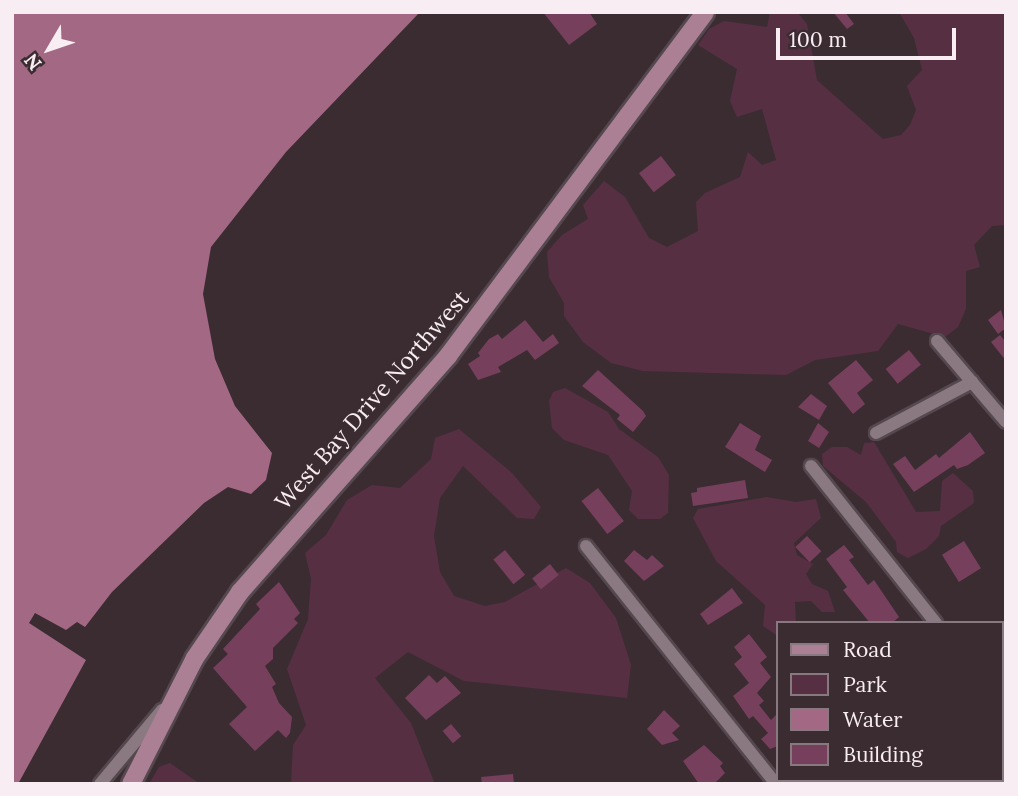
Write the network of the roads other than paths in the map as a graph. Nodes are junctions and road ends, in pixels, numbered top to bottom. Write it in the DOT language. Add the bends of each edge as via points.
graph roads {
  1 [pos="705,12"];
  2 [pos="937,341"];
  3 [pos="972,382"];
  4 [pos="1006,422"];
  5 [pos="876,433"];
  6 [pos="811,466"];
  7 [pos="586,546"];
  8 [pos="934,621"];
  9 [pos="178,691"];
  10 [pos="100,784"];
  11 [pos="131,784"];
  12 [pos="776,784"];
  1 -- 9 [label="street, West Bay Drive Northwest" via="448,356 247,582"];
  2 -- 3 [label="street"];
  3 -- 4 [label="street"];
  3 -- 5 [label="street"];
  6 -- 8 [label="street"];
  7 -- 12 [label="street"];
  9 -- 10 [label="street, West Bay Drive Northwest"];
  9 -- 11 [label="street"];
}
